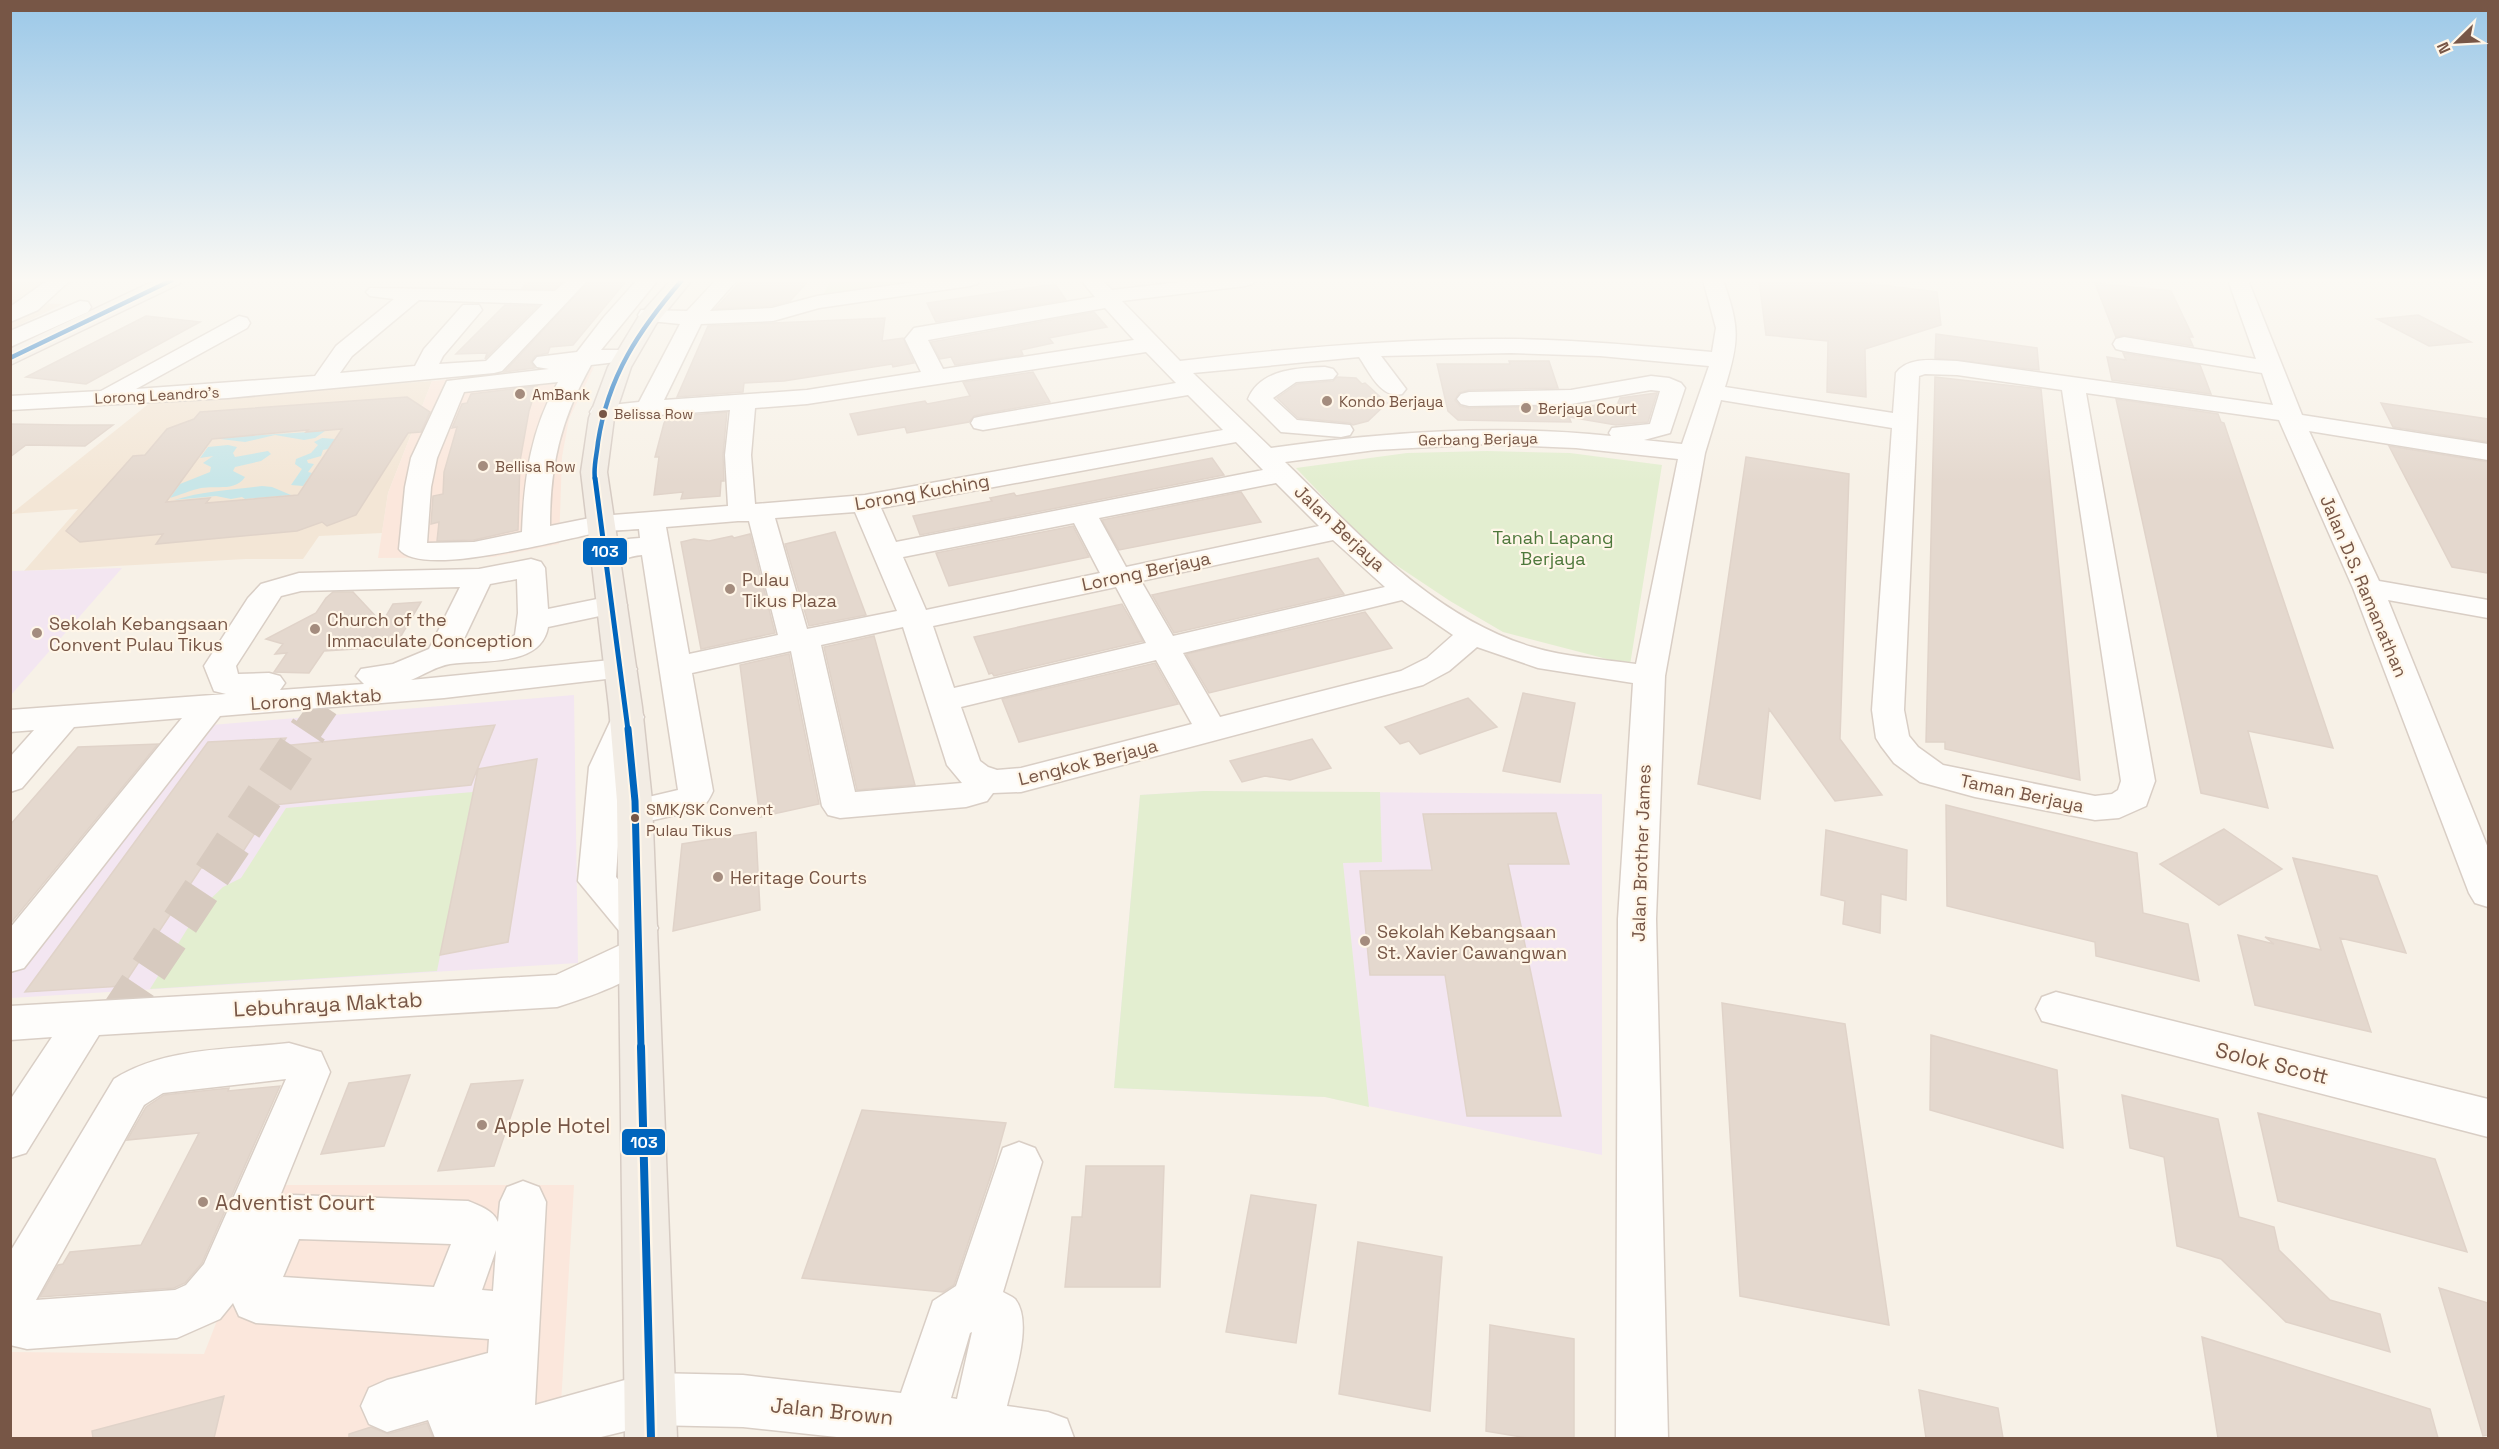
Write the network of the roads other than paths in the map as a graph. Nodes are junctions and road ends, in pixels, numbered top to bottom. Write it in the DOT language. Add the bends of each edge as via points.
graph roads {
  1 [pos="32,348"];
  2 [pos="193,348"];
  3 [pos="348,348"];
  4 [pos="438,348"];
  5 [pos="512,348"];
  6 [pos="591,348"];
  7 [pos="629,348"];
  8 [pos="678,348"];
  9 [pos="920,348"];
  10 [pos="1128,348"];
  11 [pos="1155,348"];
  12 [pos="1539,348"];
  13 [pos="1551,348"];
  14 [pos="1723,348"];
  15 [pos="2166,348"];
  16 [pos="2262,348"];
  17 [pos="625,355"];
  18 [pos="10,358"];
  19 [pos="1371,360"];
  20 [pos="494,366"];
  21 [pos="577,366"];
  22 [pos="2271,368"];
  23 [pos="424,372"];
  24 [pos="1718,376"];
  25 [pos="459,377"];
  26 [pos="936,378"];
  27 [pos="1186,378"];
  28 [pos="323,381"];
  29 [pos="2073,385"];
  30 [pos="1394,389"];
  31 [pos="104,397"];
  32 [pos="1469,399"];
  33 [pos="743,402"];
  34 [pos="10,403"];
  35 [pos="648,409"];
  36 [pos="602,412"];
  37 [pos="2290,417"];
  38 [pos="1903,422"];
  39 [pos="983,423"];
  40 [pos="1354,430"];
  41 [pos="1240,434"];
  42 [pos="1515,437"];
  43 [pos="2488,452"];
  44 [pos="1692,453"];
  45 [pos="1273,465"];
  46 [pos="865,503"];
  47 [pos="751,513"];
  48 [pos="1082,513"];
  49 [pos="1339,530"];
  50 [pos="653,533"];
  51 [pos="603,540"];
  52 [pos="532,548"];
  53 [pos="887,552"];
  54 [pos="1120,577"];
  55 [pos="479,578"];
  56 [pos="2368,588"];
  57 [pos="1408,590"];
  58 [pos="612,605"];
  59 [pos="2488,609"];
  60 [pos="533,621"];
  61 [pos="918,628"];
  62 [pos="1473,632"];
  63 [pos="799,640"];
  64 [pos="1165,648"];
  65 [pos="441,656"];
  66 [pos="677,666"];
  67 [pos="621,669"];
  68 [pos="1649,676"];
  69 [pos="219,699"];
  70 [pos="942,701"];
  71 [pos="64,717"];
  72 [pos="628,717"];
  73 [pos="10,721"];
  74 [pos="1212,731"];
  75 [pos="10,780"];
  76 [pos="985,780"];
  77 [pos="636,812"];
  78 [pos="2488,893"];
  79 [pos="638,941"];
  80 [pos="10,957"];
  81 [pos="2056,1009"];
  82 [pos="87,1018"];
  83 [pos="10,1023"];
  84 [pos="2488,1118"];
  85 [pos="10,1139"];
  86 [pos="1019,1162"];
  87 [pos="523,1202"];
  88 [pos="15,1282"];
  89 [pos="975,1302"];
  90 [pos="449,1312"];
  91 [pos="515,1316"];
  92 [pos="10,1321"];
  93 [pos="387,1406"];
  94 [pos="511,1414"];
  95 [pos="651,1419"];
  96 [pos="454,1421"];
  97 [pos="918,1421"];
  98 [pos="976,1427"];
  99 [pos="1048,1438"];
  100 [pos="1642,1438"];
  1 -- 18 [label="main road"];
  2 -- 31 [label="street"];
  3 -- 28 [label="street"];
  4 -- 23 [label="street"];
  5 -- 20 [label="street"];
  6 -- 21 [label="street"];
  7 -- 17 [label="main road"];
  8 -- 35 [label="street"];
  9 -- 26 [label="street"];
  10 -- 26 [label="street"];
  11 -- 27 [label="street, Jalan Berjaya"];
  12 -- 19 [label="street"];
  13 -- 24 [label="street"];
  14 -- 24 [label="street, Jalan Brother James"];
  15 -- 22 [label="street"];
  16 -- 22 [label="street, Jalan D.S. Ramanathan"];
  17 -- 21 [label="street, Lorong Leandro's"];
  17 -- 36 [label="main road"];
  19 -- 27 [label="street"];
  19 -- 30 [label="street"];
  19 -- 40 [label="street" via="1294,374 1260,397 1290,427"];
  20 -- 21 [label="street, Lorong Leandro's"];
  20 -- 25 [label="street, Lorong Leandro's"];
  21 -- 25 [label="street"];
  21 -- 52 [label="street" via="553,416 539,466"];
  22 -- 37 [label="street, Jalan D.S. Ramanathan"];
  23 -- 25 [label="street, Lorong Leandro's"];
  23 -- 28 [label="street, Lorong Leandro's"];
  24 -- 38 [label="street"];
  24 -- 44 [label="street, Jalan Brother James"];
  25 -- 52 [label="street" via="424,458 413,549 423,552"];
  26 -- 33 [label="street" via="821,396"];
  27 -- 39 [label="street"];
  27 -- 41 [label="street, Jalan Berjaya"];
  28 -- 31 [label="street, Lorong Leandro's" via="228,391"];
  29 -- 37 [label="street, Taman Berjaya"];
  29 -- 38 [label="street, Taman Berjaya" via="1957,368 1921,367 1908,373"];
  29 -- 38 [label="street, Taman Berjaya" via="2138,781 2134,798 2119,806 2095,808 1932,774 1906,755 1893,738 1888,710"];
  31 -- 34 [label="street, Lorong Leandro's"];
  32 -- 42 [label="street" via="1571,397 1651,383 1673,388 1661,428 1656,431 1607,434 1529,430"];
  33 -- 35 [label="street"];
  33 -- 47 [label="street" via="738,454"];
  35 -- 36 [label="street"];
  36 -- 51 [label="main road" via="594,472"];
  37 -- 43 [label="street, Taman Berjaya"];
  37 -- 56 [label="street, Jalan D.S. Ramanathan"];
  41 -- 45 [label="street, Jalan Berjaya"];
  41 -- 46 [label="street, Lorong Kuching"];
  42 -- 44 [label="street, Gerbang Berjaya"];
  42 -- 45 [label="street, Gerbang Berjaya" via="1326,447"];
  44 -- 68 [label="street, Jalan Brother James"];
  45 -- 48 [label="street, Gerbang Berjaya"];
  45 -- 49 [label="street, Jalan Berjaya"];
  46 -- 47 [label="street, Lorong Kuching"];
  46 -- 53 [label="street"];
  47 -- 50 [label="street, Lorong Kuching"];
  47 -- 63 [label="street"];
  48 -- 53 [label="street, Gerbang Berjaya"];
  48 -- 54 [label="street"];
  49 -- 54 [label="street, Lorong Berjaya"];
  49 -- 57 [label="street, Jalan Berjaya"];
  50 -- 51 [label="street, Lorong Kuching" via="628,547"];
  50 -- 66 [label="street"];
  51 -- 52 [label="street, Lorong Kuching"];
  51 -- 58 [label="main road"];
  52 -- 55 [label="street"];
  52 -- 60 [label="street"];
  53 -- 61 [label="street"];
  54 -- 61 [label="street, Lorong Berjaya" via="954,613 934,630"];
  54 -- 64 [label="street"];
  55 -- 65 [label="street"];
  55 -- 69 [label="street" via="299,582 271,590 221,661 225,684"];
  56 -- 59 [label="street"];
  56 -- 78 [label="street, Jalan D.S. Ramanathan"];
  57 -- 62 [label="street, Jalan Berjaya"];
  57 -- 64 [label="street"];
  58 -- 60 [label="street"];
  58 -- 67 [label="main road"];
  60 -- 65 [label="street" via="530,636 514,648"];
  61 -- 63 [label="street"];
  61 -- 70 [label="street"];
  62 -- 68 [label="street, Jalan Berjaya" via="1503,647 1547,660"];
  62 -- 74 [label="street, Lengkok Berjaya" via="1437,668 1412,678"];
  63 -- 66 [label="street"];
  63 -- 76 [label="street" via="840,806 966,795 975,792"];
  64 -- 70 [label="street"];
  64 -- 74 [label="street"];
  65 -- 69 [label="street" via="398,674"];
  66 -- 77 [label="street" via="696,791 685,801"];
  67 -- 69 [label="street, Lorong Maktab" via="444,688"];
  67 -- 72 [label="main road"];
  68 -- 100 [label="street, Jalan Brother James" via="1637,919"];
  69 -- 71 [label="street, Lorong Maktab"];
  69 -- 80 [label="street"];
  70 -- 76 [label="street" via="964,765"];
  71 -- 73 [label="street, Lorong Maktab"];
  71 -- 75 [label="street"];
  72 -- 77 [label="main road"];
  72 -- 79 [label="street" via="606,767 597,881"];
  74 -- 76 [label="street, Lengkok Berjaya" via="1020,780"];
  77 -- 79 [label="main road"];
  79 -- 82 [label="street, Lebuhraya Maktab" via="585,981 557,991"];
  79 -- 95 [label="main road"];
  81 -- 84 [label="street, Solok Scott"];
  82 -- 83 [label="street, Lebuhraya Maktab"];
  82 -- 85 [label="street"];
  86 -- 89 [label="street"];
  87 -- 91 [label="street"];
  88 -- 92 [label="street" via="122,1101 140,1084 163,1075 289,1061 306,1065 307,1080 221,1280 203,1302 177,1314 27,1325"];
  89 -- 97 [label="street" via="950,1318"];
  89 -- 98 [label="street" via="997,1316 997,1342"];
  90 -- 91 [label="street"];
  91 -- 94 [label="street"];
  93 -- 94 [label="street"];
  94 -- 95 [label="street, Jalan Brown" via="560,1422"];
  94 -- 96 [label="street"];
  95 -- 97 [label="street, Jalan Brown" via="743,1401"];
  97 -- 98 [label="street, Jalan Brown"];
  98 -- 99 [label="street, Jalan Brown"];
}
